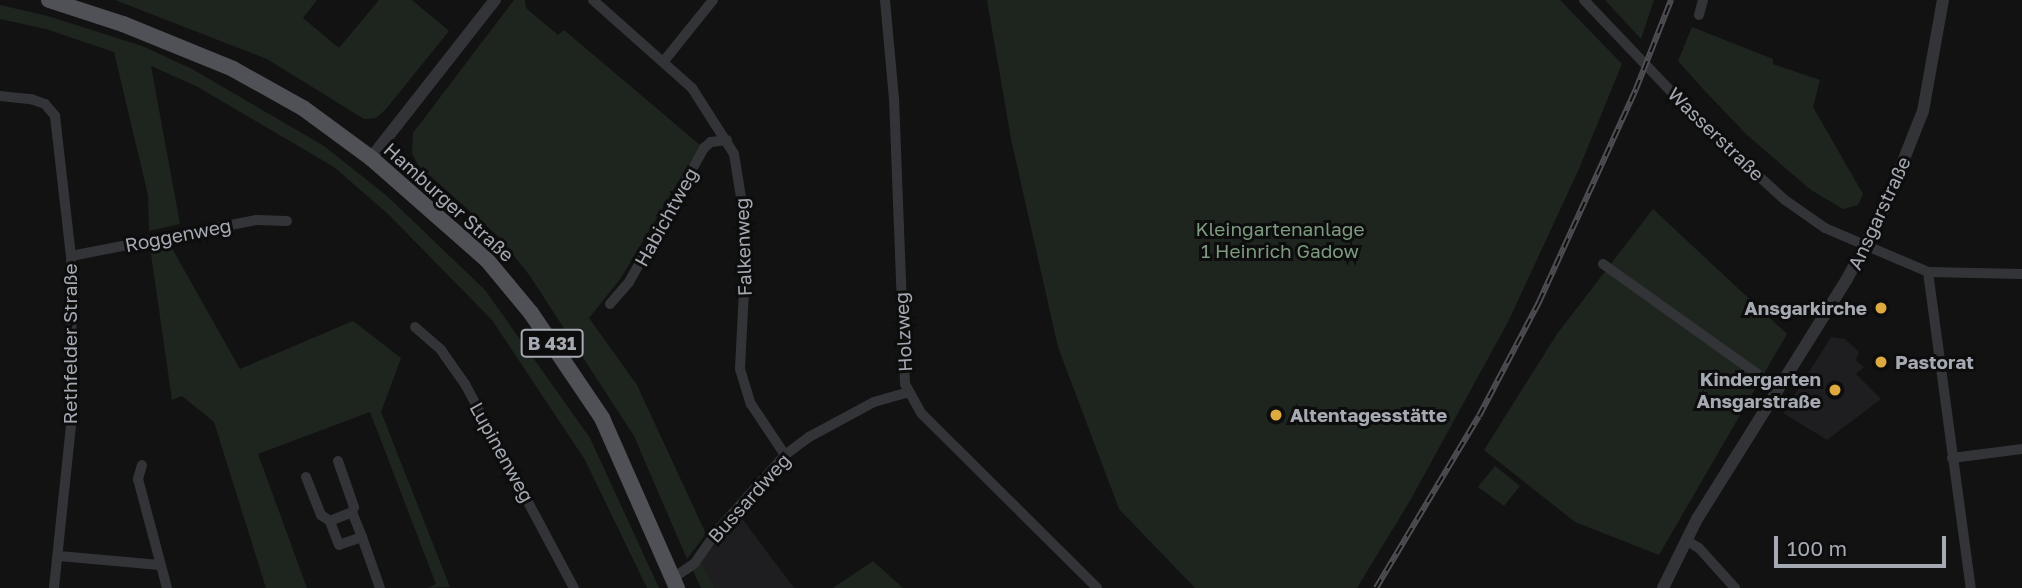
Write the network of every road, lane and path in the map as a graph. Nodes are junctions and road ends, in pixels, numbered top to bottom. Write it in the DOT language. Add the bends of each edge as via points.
graph roads {
  1 [pos="49,0"];
  2 [pos="495,0"];
  3 [pos="593,0"];
  4 [pos="713,0"];
  5 [pos="885,0"];
  6 [pos="1584,0"];
  7 [pos="1703,0"];
  8 [pos="1943,0"];
  9 [pos="1699,15"];
  10 [pos="664,61"];
  11 [pos="0,96"];
  12 [pos="727,140"];
  13 [pos="370,158"];
  14 [pos="287,221"];
  15 [pos="1864,247"];
  16 [pos="71,256"];
  17 [pos="1603,264"];
  18 [pos="1928,272"];
  19 [pos="2022,274"];
  20 [pos="610,304"];
  21 [pos="415,327"];
  22 [pos="1778,389"];
  23 [pos="909,392"];
  24 [pos="2022,449"];
  25 [pos="785,455"];
  26 [pos="1952,458"];
  27 [pos="338,461"];
  28 [pos="142,465"];
  29 [pos="306,477"];
  30 [pos="352,512"];
  31 [pos="330,521"];
  32 [pos="362,537"];
  33 [pos="1686,540"];
  34 [pos="58,556"];
  35 [pos="160,565"];
  36 [pos="675,583"];
  37 [pos="54,588"];
  38 [pos="167,588"];
  39 [pos="380,588"];
  40 [pos="574,588"];
  41 [pos="1097,588"];
  42 [pos="1663,588"];
  43 [pos="1735,588"];
  44 [pos="1971,588"];
  1 -- 13 [label="main road, Hamburger Straße / B 431" via="123,24 233,69 303,108"];
  2 -- 13 [label="street"];
  3 -- 10 [label="street, Falkenweg"];
  4 -- 10 [label="street"];
  5 -- 23 [label="street, Holzweg" via="894,98 902,352"];
  6 -- 15 [label="street, Wasserstraße" via="1704,127 1785,200 1825,228"];
  7 -- 9 [label="street"];
  8 -- 15 [label="street, Ansgarstraße" via="1923,111"];
  10 -- 12 [label="street, Falkenweg" via="700,98"];
  11 -- 16 [label="street, Rethfelder Straße" via="31,99 55,116"];
  12 -- 20 [label="street, Habichtweg" via="711,142 704,149 629,282"];
  12 -- 25 [label="street, Falkenweg" via="739,170 747,234 740,369 751,404"];
  13 -- 36 [label="main road, Hamburger Straße / B 431" via="487,260 531,313 602,418"];
  14 -- 16 [label="street, Roggenweg" via="257,220"];
  15 -- 18 [label="street, Wasserstraße"];
  15 -- 22 [label="street, Ansgarstraße"];
  16 -- 34 [label="street, Rethfelder Straße" via="72,416"];
  17 -- 22 [label="street"];
  18 -- 19 [label="street"];
  18 -- 26 [label="street"];
  21 -- 40 [label="street, Lupinenweg" via="441,350 465,384"];
  22 -- 33 [label="street, Ansgarstraße"];
  23 -- 25 [label="street, Bussardweg" via="874,402"];
  23 -- 41 [label="street, Holzweg" via="921,412"];
  24 -- 26 [label="street"];
  25 -- 36 [label="street, Bussardweg"];
  26 -- 44 [label="street"];
  27 -- 30 [label="street"];
  28 -- 35 [label="street" via="138,479"];
  29 -- 31 [label="street" via="321,516"];
  30 -- 31 [label="street"];
  30 -- 32 [label="street"];
  31 -- 32 [label="street" via="339,545"];
  32 -- 39 [label="street"];
  33 -- 42 [label="street, Ansgarstraße"];
  33 -- 43 [label="street"];
  34 -- 35 [label="street"];
  34 -- 37 [label="street, Rethfelder Straße"];
  35 -- 38 [label="street"];
}
